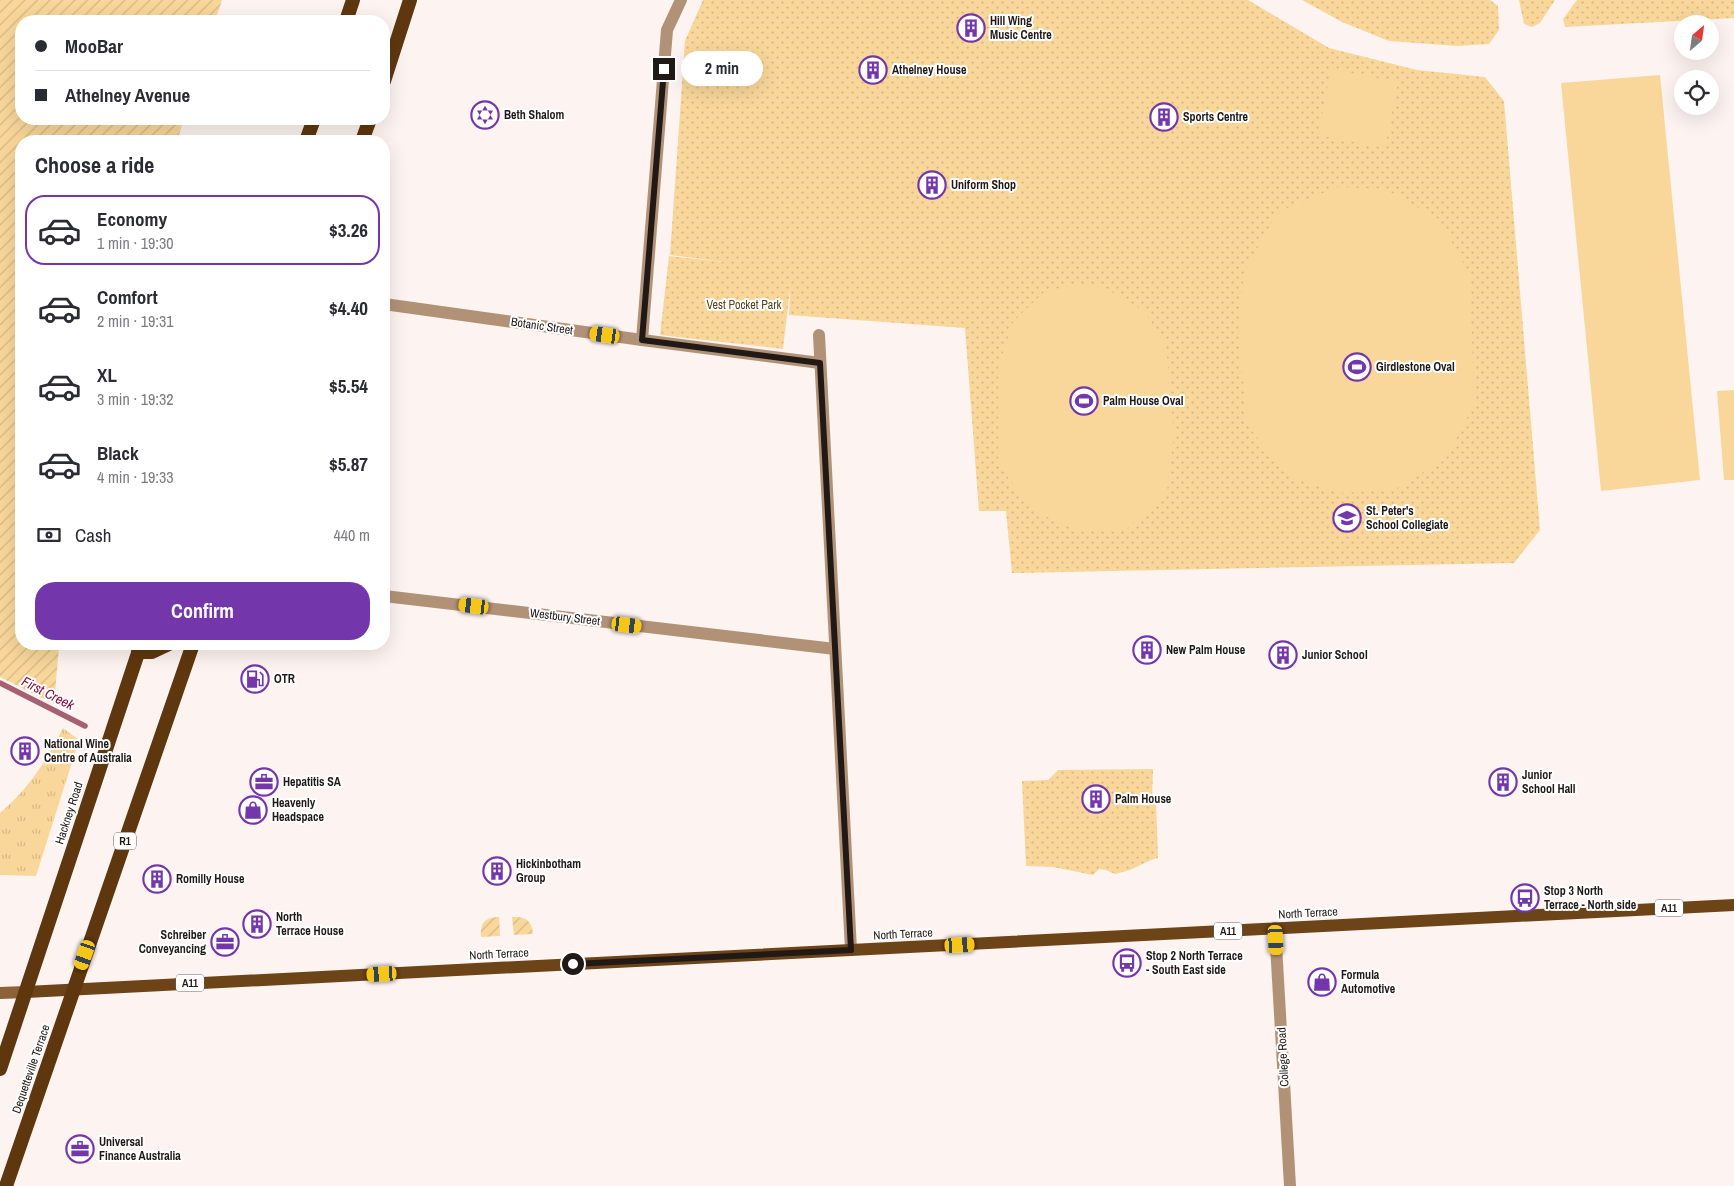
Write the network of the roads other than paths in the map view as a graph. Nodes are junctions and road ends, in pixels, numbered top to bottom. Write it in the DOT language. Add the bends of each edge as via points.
graph roads {
  1 [pos="353,0"];
  2 [pos="410,0"];
  3 [pos="681,0"];
  4 [pos="348,15"];
  5 [pos="390,62"];
  6 [pos="390,305"];
  7 [pos="818,335"];
  8 [pos="642,340"];
  9 [pos="820,363"];
  10 [pos="390,597"];
  11 [pos="835,649"];
  12 [pos="139,650"];
  13 [pos="191,650"];
  14 [pos="1734,905"];
  15 [pos="1275,928"];
  16 [pos="851,950"];
  17 [pos="74,989"];
  18 [pos="26,992"];
  19 [pos="0,993"];
  20 [pos="0,1069"];
  21 [pos="6,1186"];
  22 [pos="1290,1186"];
  1 -- 4 [label="highway"];
  2 -- 5 [label="highway"];
  3 -- 8 [label="street" via="667,30"];
  6 -- 8 [label="street, Botanic Street"];
  7 -- 9 [label="street"];
  8 -- 9 [label="street, Botanic Street"];
  9 -- 11 [label="street"];
  10 -- 11 [label="street, Westbury Street"];
  11 -- 16 [label="street"];
  12 -- 18 [label="highway, Hackney Road"];
  13 -- 17 [label="highway, R1"];
  14 -- 15 [label="main road, North Terrace / A11"];
  15 -- 16 [label="main road, North Terrace / A11"];
  15 -- 22 [label="street, College Road"];
  16 -- 17 [label="main road, North Terrace / A11"];
  17 -- 18 [label="main road, A11"];
  17 -- 21 [label="highway, Dequetteville Terrace / R1"];
  18 -- 19 [label="main road"];
  18 -- 20 [label="highway"];
}
